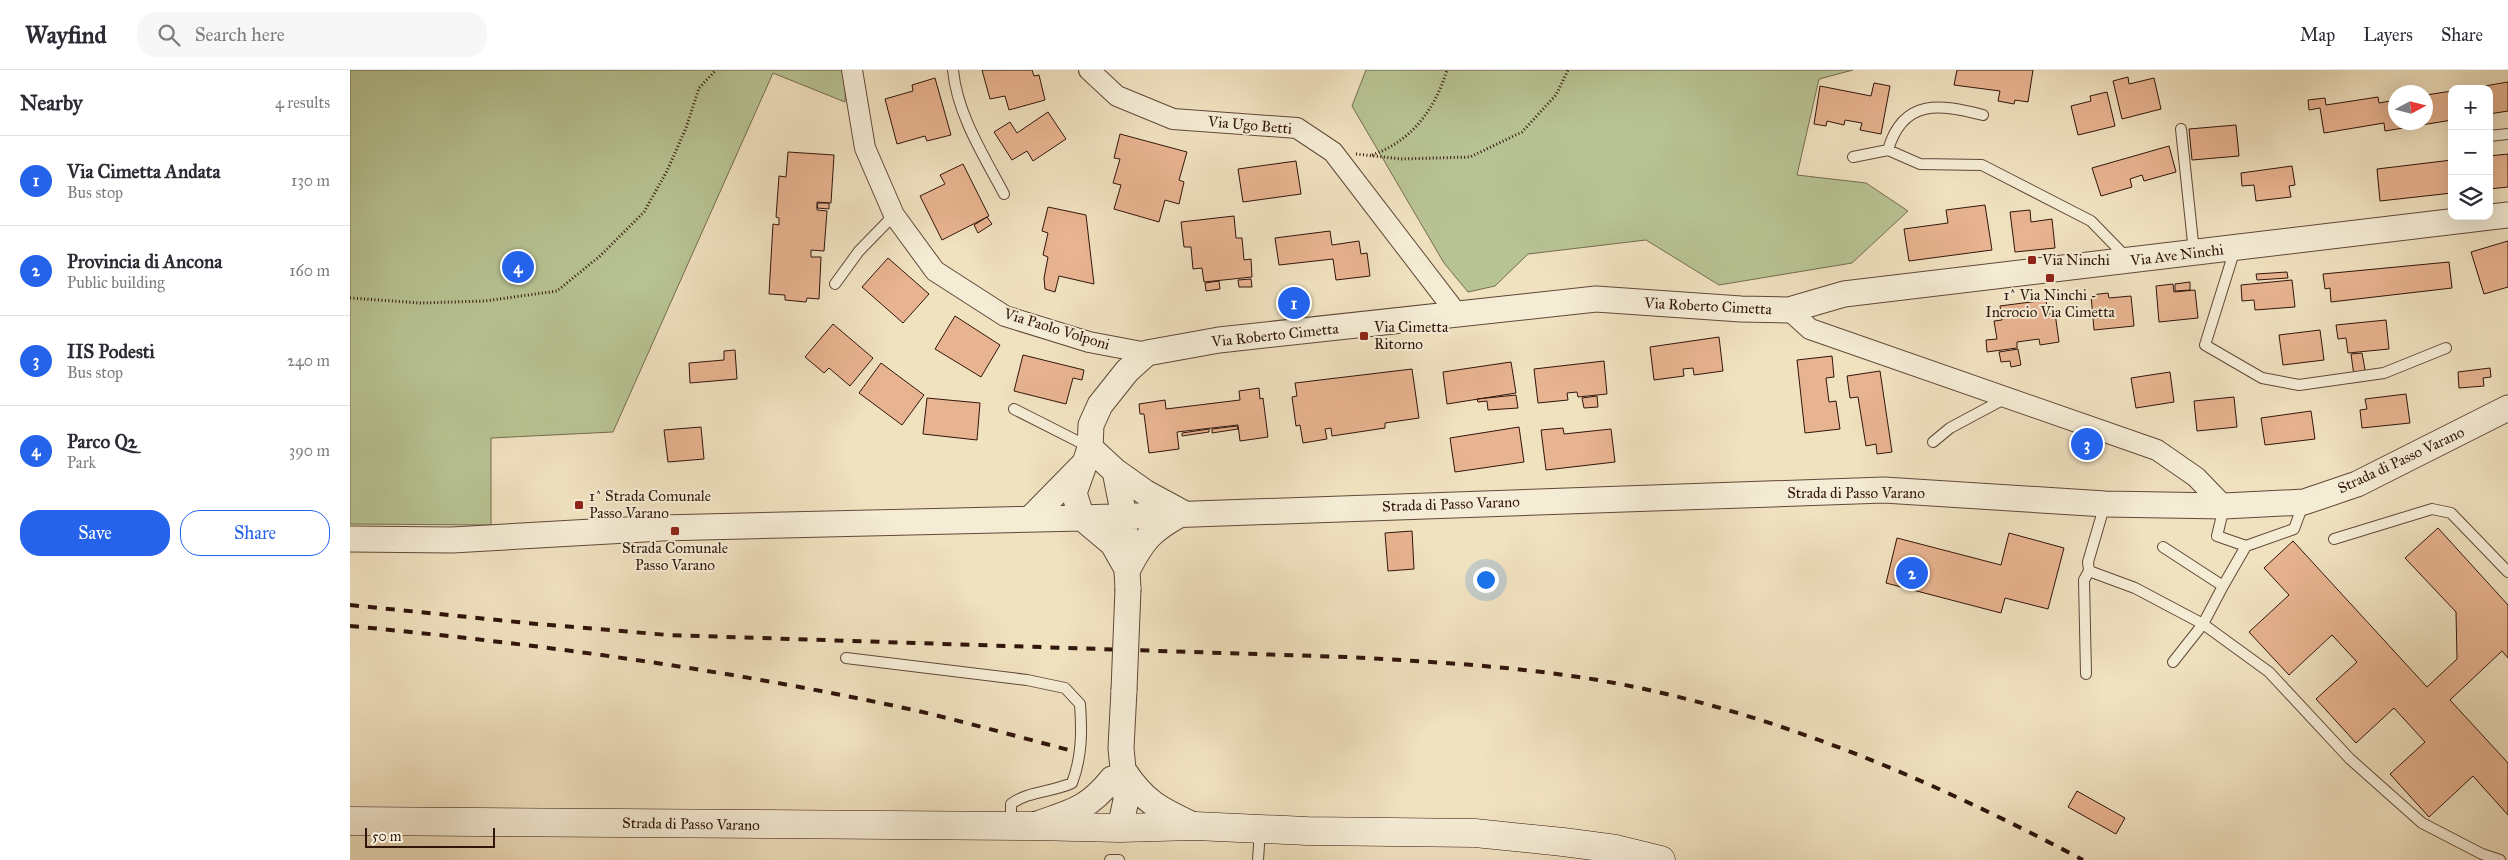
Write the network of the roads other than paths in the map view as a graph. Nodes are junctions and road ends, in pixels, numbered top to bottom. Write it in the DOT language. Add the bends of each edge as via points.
graph roads {
  1 [pos="852,70"];
  2 [pos="953,70"];
  3 [pos="1088,70"];
  4 [pos="1984,115"];
  5 [pos="2181,128"];
  6 [pos="2508,134"];
  7 [pos="2493,136"];
  8 [pos="1888,150"];
  9 [pos="1853,157"];
  10 [pos="1004,194"];
  11 [pos="2508,215"];
  12 [pos="894,216"];
  13 [pos="2235,248"];
  14 [pos="2194,253"];
  15 [pos="2130,261"];
  16 [pos="835,284"];
  17 [pos="1789,310"];
  18 [pos="1458,315"];
  19 [pos="2446,348"];
  20 [pos="1147,353"];
  21 [pos="2007,397"];
  22 [pos="2508,408"];
  23 [pos="1014,409"];
  24 [pos="1933,442"];
  25 [pos="1088,456"];
  26 [pos="1115,471"];
  27 [pos="2304,502"];
  28 [pos="2105,504"];
  29 [pos="2224,506"];
  30 [pos="1183,513"];
  31 [pos="1124,516"];
  32 [pos="1082,518"];
  33 [pos="1030,519"];
  34 [pos="350,539"];
  35 [pos="2334,539"];
  36 [pos="2246,546"];
  37 [pos="2163,547"];
  38 [pos="2089,571"];
  39 [pos="2508,572"];
  40 [pos="1128,579"];
  41 [pos="2223,586"];
  42 [pos="2204,624"];
  43 [pos="846,658"];
  44 [pos="2173,662"];
  45 [pos="2086,674"];
  46 [pos="1118,765"];
  47 [pos="350,821"];
  48 [pos="1022,826"];
  49 [pos="1195,826"];
  50 [pos="1120,828"];
  51 [pos="1260,829"];
  52 [pos="1110,860"];
  53 [pos="1119,860"];
  54 [pos="1258,860"];
  55 [pos="1661,860"];
  56 [pos="2500,860"];
  1 -- 12 [label="street, Via Paolo Volponi" via="865,148"];
  2 -- 10 [label="lane" via="964,115"];
  3 -- 18 [label="street, Via Ugo Betti" via="1117,96 1173,119 1297,128 1333,152"];
  4 -- 8 [label="lane" via="1958,108 1920,108 1893,133"];
  5 -- 14 [label="lane"];
  6 -- 7 [label="lane"];
  8 -- 9 [label="lane"];
  8 -- 15 [label="lane" via="1920,164 1982,165 2091,222"];
  11 -- 13 [label="street, Via Ave Ninchi"];
  12 -- 16 [label="lane" via="859,251"];
  12 -- 20 [label="street, Via Paolo Volponi" via="934,270 1006,316 1089,342"];
  13 -- 14 [label="street, Via Ave Ninchi"];
  13 -- 19 [label="lane" via="2204,345 2262,378 2299,385 2384,373"];
  14 -- 15 [label="street, Via Ave Ninchi"];
  15 -- 17 [label="street, Via Ave Ninchi" via="1844,294"];
  17 -- 18 [label="street, Via Roberto Cimetta" via="1596,299"];
  17 -- 21 [label="street, Via Roberto Cimetta" via="1810,329"];
  18 -- 20 [label="street, Via Roberto Cimetta" via="1219,340"];
  20 -- 25 [label="street" via="1127,371 1100,406 1091,425"];
  21 -- 24 [label="lane" via="1950,428"];
  21 -- 29 [label="street, Via Roberto Cimetta" via="2157,450 2196,476"];
  22 -- 27 [label="street, Strada di Passo Varano" via="2358,484"];
  23 -- 25 [label="lane"];
  25 -- 26 [label="street"];
  25 -- 32 [label="street" via="1074,493"];
  25 -- 33 [label="street"];
  26 -- 30 [label="street"];
  26 -- 31 [label="street, Strada di Passo Varano"];
  27 -- 29 [label="street, Strada di Passo Varano"];
  27 -- 36 [label="lane" via="2294,529"];
  28 -- 29 [label="street, Strada di Passo Varano"];
  28 -- 30 [label="street, Strada di Passo Varano" via="1884,490"];
  28 -- 38 [label="lane" via="2088,562"];
  29 -- 36 [label="lane" via="2216,536"];
  30 -- 31 [label="street, Strada di Passo Varano"];
  30 -- 40 [label="street, Strada di Passo Varano" via="1164,523 1143,541"];
  31 -- 32 [label="street, Strada di Passo Varano"];
  31 -- 40 [label="street, Strada di Passo Varano"];
  32 -- 33 [label="street, Strada di Passo Varano"];
  32 -- 40 [label="street" via="1113,544"];
  33 -- 34 [label="street, Strada di Passo Varano" via="662,528 452,540"];
  35 -- 39 [label="lane" via="2432,508 2451,513"];
  36 -- 41 [label="lane"];
  37 -- 41 [label="lane"];
  38 -- 42 [label="lane" via="2136,588"];
  38 -- 45 [label="lane" via="2084,580"];
  40 -- 46 [label="street, Strada di Passo Varano, bridge"];
  41 -- 42 [label="lane"];
  42 -- 44 [label="lane"];
  42 -- 56 [label="lane" via="2270,672 2350,759 2422,823"];
  43 -- 48 [label="lane" via="1027,680 1065,688 1080,704 1082,731 1078,768 1072,783 1019,798 1011,804"];
  46 -- 48 [label="street, Strada di Passo Varano" via="1097,798 1082,807"];
  46 -- 49 [label="street, Strada di Passo Varano" via="1137,791 1160,810"];
  46 -- 50 [label="street, Strada di Passo Varano" via="1112,803"];
  47 -- 48 [label="main road, Strada di Passo Varano"];
  48 -- 50 [label="main road, Strada di Passo Varano"];
  49 -- 50 [label="main road, Strada di Passo Varano"];
  49 -- 51 [label="main road, Strada di Passo Varano"];
  51 -- 54 [label="lane"];
  51 -- 55 [label="main road, Strada di Passo Varano" via="1518,836"];
  52 -- 53 [label="lane"];
}
